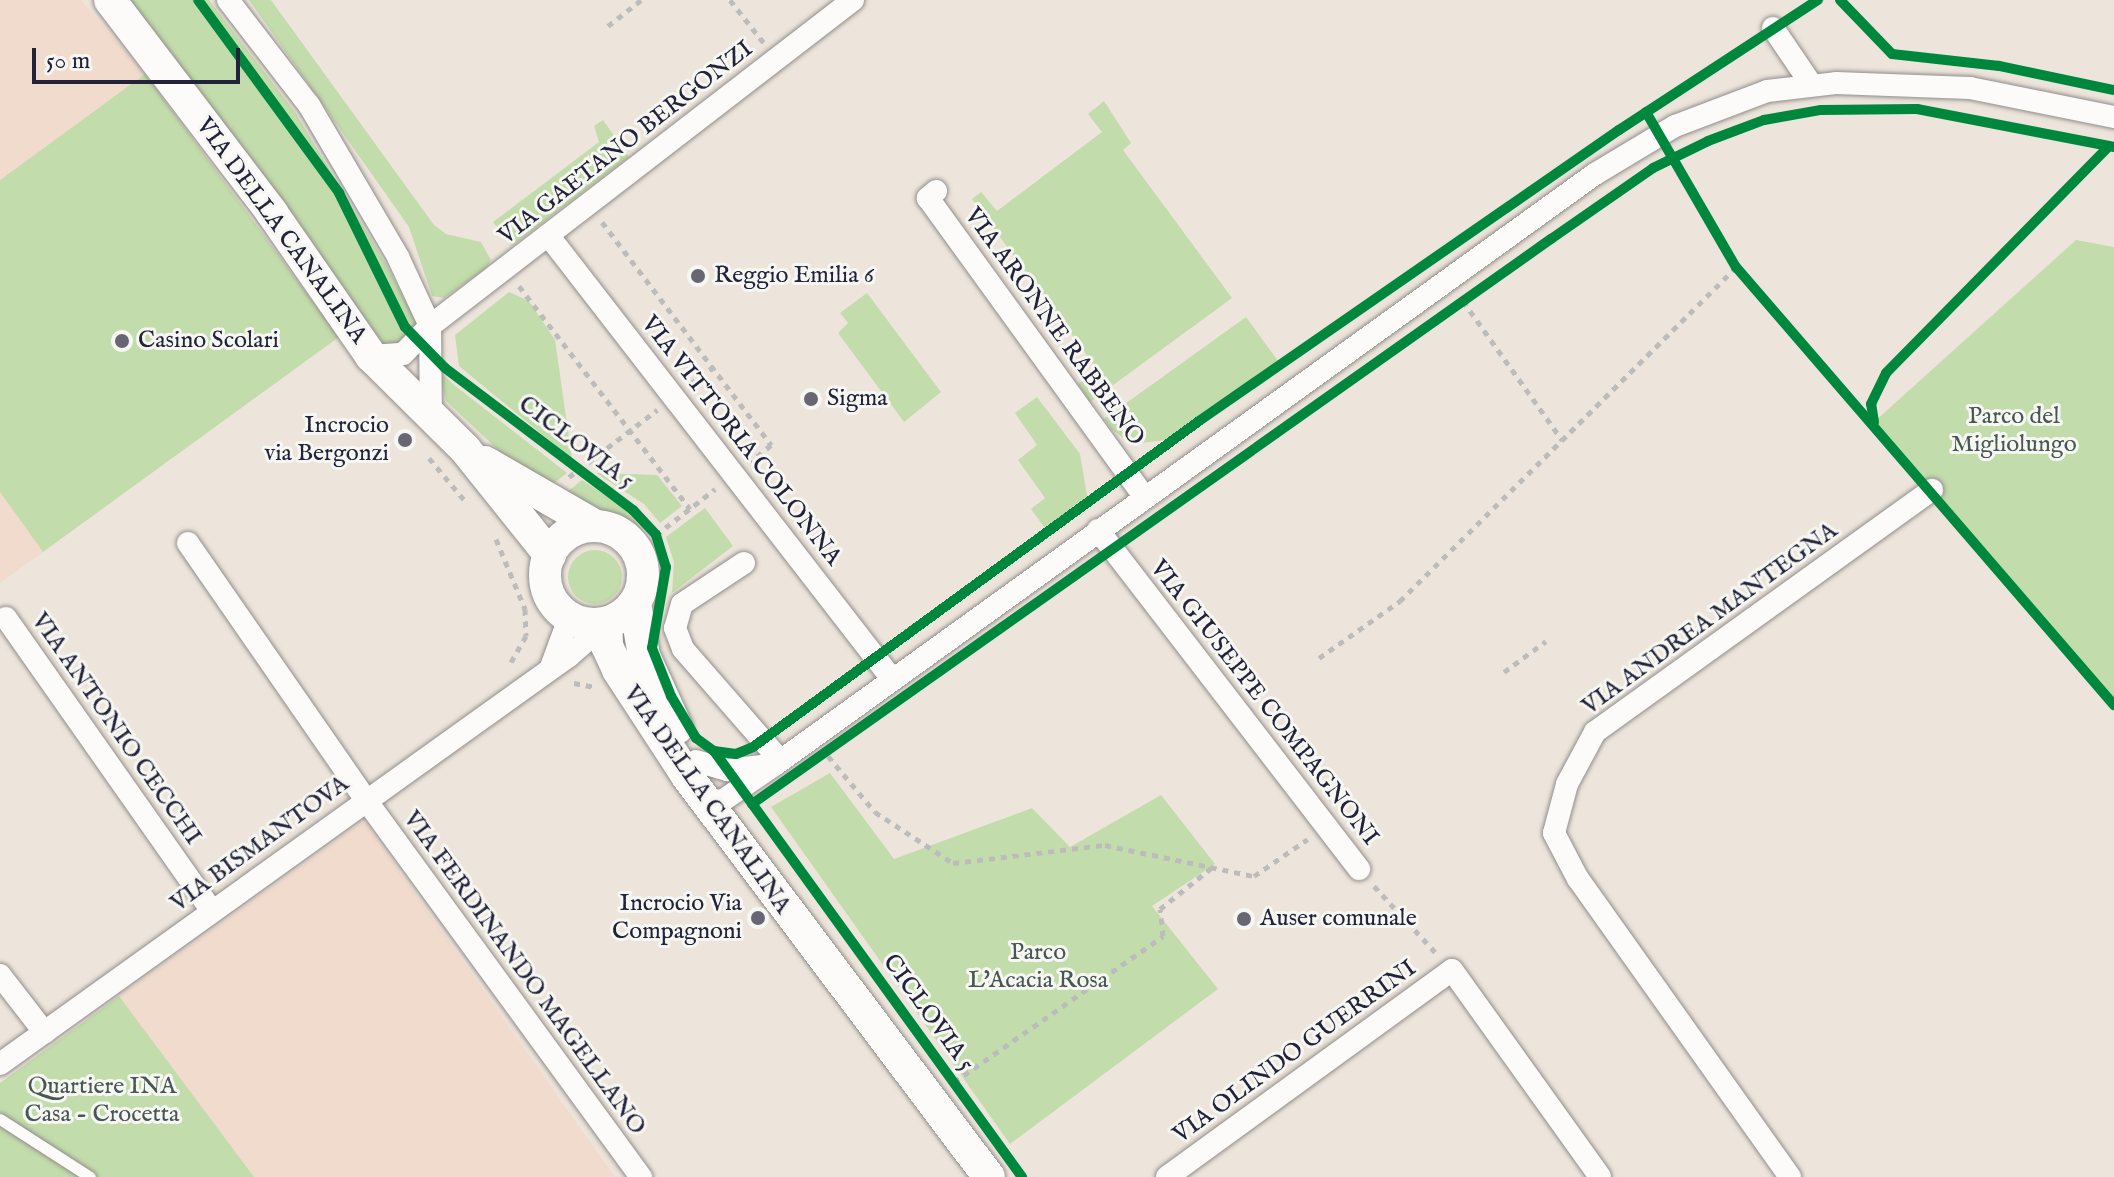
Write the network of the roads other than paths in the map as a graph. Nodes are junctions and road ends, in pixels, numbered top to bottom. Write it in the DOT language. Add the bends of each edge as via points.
graph roads {
  1 [pos="110,0"];
  2 [pos="228,0"];
  3 [pos="853,0"];
  4 [pos="1773,28"];
  5 [pos="1811,84"];
  6 [pos="2114,117"];
  7 [pos="936,191"];
  8 [pos="548,235"];
  9 [pos="430,326"];
  10 [pos="371,356"];
  11 [pos="431,416"];
  12 [pos="465,449"];
  13 [pos="1932,490"];
  14 [pos="1144,496"];
  15 [pos="596,526"];
  16 [pos="1098,530"];
  17 [pos="188,543"];
  18 [pos="550,555"];
  19 [pos="744,563"];
  20 [pos="635,603"];
  21 [pos="6,618"];
  22 [pos="569,618"];
  23 [pos="606,624"];
  24 [pos="551,667"];
  25 [pos="892,679"];
  26 [pos="696,761"];
  27 [pos="778,762"];
  28 [pos="366,800"];
  29 [pos="715,800"];
  30 [pos="1359,869"];
  31 [pos="211,910"];
  32 [pos="0,975"];
  33 [pos="45,1033"];
  34 [pos="0,1064"];
  35 [pos="0,1119"];
  36 [pos="90,1177"];
  37 [pos="641,1177"];
  38 [pos="989,1177"];
  39 [pos="1167,1177"];
  40 [pos="1600,1177"];
  41 [pos="1790,1177"];
  1 -- 10 [label="street, VIA DELLA CANALINA" via="272,213"];
  2 -- 9 [label="street" via="309,105 398,257"];
  3 -- 8 [label="street, VIA GAETANO BERGONZI"];
  4 -- 5 [label="street"];
  5 -- 6 [label="street" via="1970,88"];
  5 -- 14 [label="street" via="1720,106 1595,174"];
  7 -- 14 [label="street, VIA ARONNE RABBENO" via="928,198"];
  8 -- 9 [label="street, VIA GAETANO BERGONZI"];
  8 -- 25 [label="street, VIA VITTORIA COLONNA"];
  9 -- 10 [label="street, VIA GAETANO BERGONZI" via="403,354"];
  9 -- 11 [label="street"];
  10 -- 11 [label="street, VIA DELLA CANALINA"];
  11 -- 12 [label="street, VIA DELLA CANALINA"];
  12 -- 15 [label="street, VIA DELLA CANALINA"];
  12 -- 18 [label="street, VIA DELLA CANALINA"];
  13 -- 41 [label="street, VIA ANDREA MANTEGNA" via="1595,732 1567,784 1554,833 1578,879"];
  14 -- 16 [label="street"];
  15 -- 18 [label="street" via="565,536"];
  15 -- 20 [label="street, VIA DELLA CANALINA" via="617,531 639,553 643,584"];
  16 -- 25 [label="street"];
  16 -- 30 [label="street, VIA GIUSEPPE COMPAGNONI"];
  17 -- 28 [label="street, VIA FERDINANDO MAGELLANO"];
  18 -- 22 [label="street" via="545,572 549,594"];
  19 -- 27 [label="street" via="682,604 675,628 683,649"];
  20 -- 23 [label="street"];
  20 -- 26 [label="street, VIA DELLA CANALINA" via="644,656 666,710"];
  21 -- 31 [label="street, VIA ANTONIO CECCHI"];
  22 -- 23 [label="street"];
  22 -- 24 [label="street"];
  23 -- 24 [label="street, VIA BISMANTOVA"];
  23 -- 29 [label="street, VIA DELLA CANALINA" via="607,646 618,670 687,776"];
  24 -- 28 [label="street, VIA BISMANTOVA"];
  25 -- 27 [label="street"];
  26 -- 27 [label="street" via="728,770"];
  26 -- 29 [label="street, VIA DELLA CANALINA"];
  27 -- 29 [label="street"];
  28 -- 31 [label="street, VIA BISMANTOVA"];
  28 -- 37 [label="street, VIA FERDINANDO MAGELLANO"];
  29 -- 38 [label="street, VIA DELLA CANALINA" via="798,930"];
  31 -- 33 [label="street, VIA BISMANTOVA"];
  32 -- 33 [label="street"];
  33 -- 34 [label="street, VIA BISMANTOVA"];
  35 -- 36 [label="lane"];
  39 -- 40 [label="street, VIA OLINDO GUERRINI" via="1452,970"];
}
